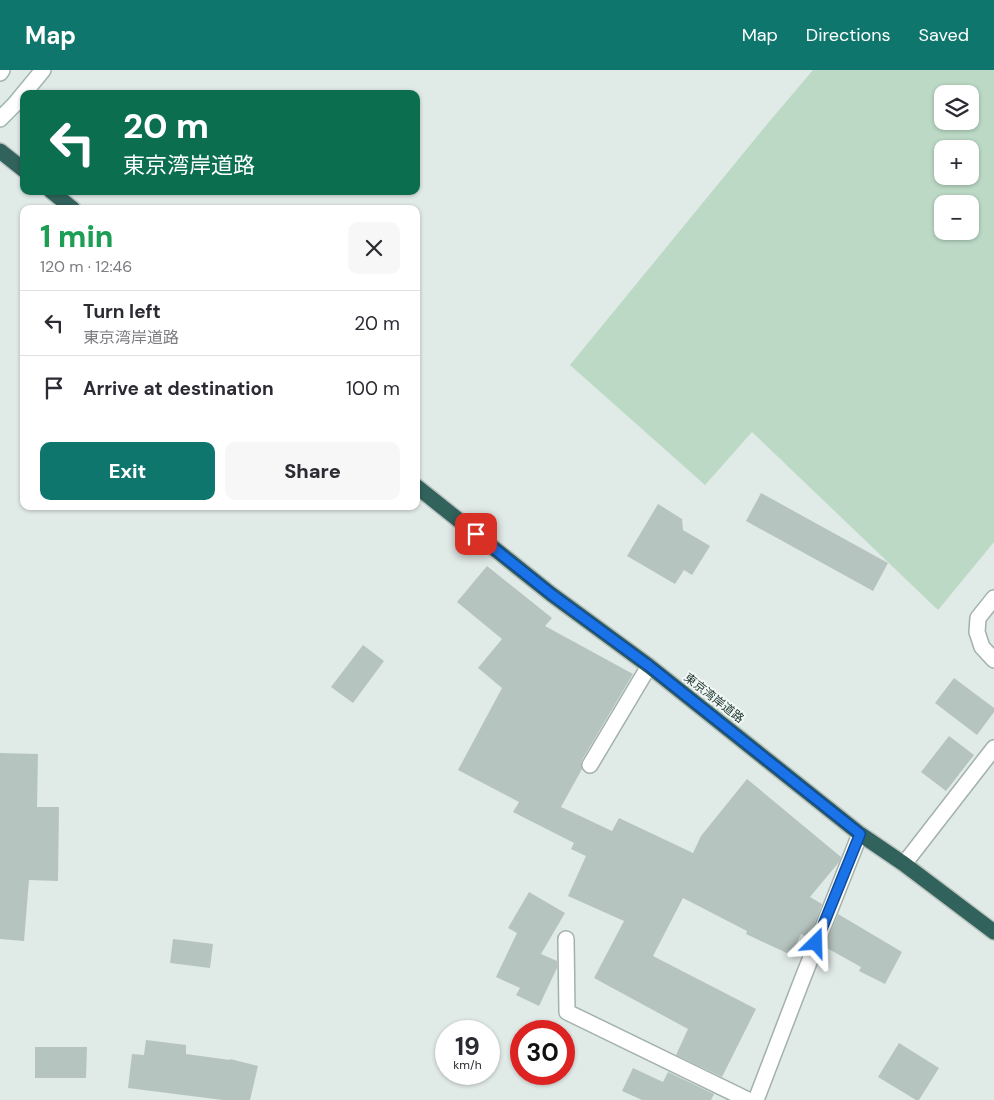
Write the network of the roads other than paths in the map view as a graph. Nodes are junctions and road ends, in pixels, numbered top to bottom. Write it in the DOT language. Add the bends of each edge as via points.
graph roads {
  1 [pos="43,70"];
  2 [pos="27,90"];
  3 [pos="20,98"];
  4 [pos="0,119"];
  5 [pos="0,151"];
  6 [pos="20,167"];
  7 [pos="56,195"];
  8 [pos="68,205"];
  9 [pos="420,489"];
  10 [pos="994,598"];
  11 [pos="994,660"];
  12 [pos="649,666"];
  13 [pos="994,748"];
  14 [pos="590,765"];
  15 [pos="860,834"];
  16 [pos="904,864"];
  17 [pos="994,932"];
  18 [pos="566,939"];
  19 [pos="748,1100"];
  20 [pos="756,1100"];
  1 -- 2 [label="street"];
  3 -- 4 [label="street"];
  5 -- 6 [label="highway"];
  7 -- 8 [label="highway"];
  9 -- 12 [label="highway, 東京湾岸道路" via="551,594"];
  10 -- 11 [label="street" via="978,618 977,632 982,647"];
  12 -- 14 [label="street"];
  12 -- 15 [label="highway, 東京湾岸道路"];
  13 -- 16 [label="street"];
  15 -- 16 [label="highway, 東京湾岸道路"];
  15 -- 20 [label="street"];
  16 -- 17 [label="highway, 東京湾岸道路"];
  18 -- 19 [label="street" via="566,1012"];
}
